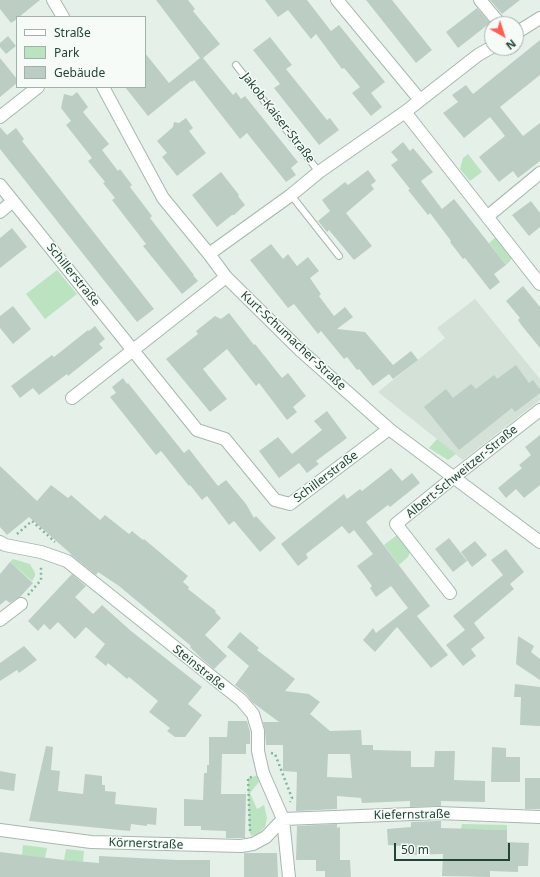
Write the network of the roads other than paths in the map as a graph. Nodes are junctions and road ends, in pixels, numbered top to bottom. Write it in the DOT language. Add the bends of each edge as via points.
graph roads {
  1 [pos="53,0"];
  2 [pos="337,0"];
  3 [pos="480,0"];
  4 [pos="62,16"];
  5 [pos="493,16"];
  6 [pos="540,18"];
  7 [pos="524,28"];
  8 [pos="484,52"];
  9 [pos="236,65"];
  10 [pos="37,88"];
  11 [pos="104,88"];
  12 [pos="420,100"];
  13 [pos="405,112"];
  14 [pos="0,117"];
  15 [pos="319,172"];
  16 [pos="540,174"];
  17 [pos="0,185"];
  18 [pos="291,195"];
  19 [pos="13,201"];
  20 [pos="0,212"];
  21 [pos="488,216"];
  22 [pos="209,254"];
  23 [pos="339,256"];
  24 [pos="226,278"];
  25 [pos="540,284"];
  26 [pos="134,350"];
  27 [pos="72,398"];
  28 [pos="540,410"];
  29 [pos="389,429"];
  30 [pos="454,477"];
  31 [pos="0,542"];
  32 [pos="540,542"];
  33 [pos="450,592"];
  34 [pos="21,604"];
  35 [pos="0,620"];
  36 [pos="540,817"];
  37 [pos="283,819"];
  38 [pos="0,830"];
  39 [pos="289,877"];
  1 -- 4 [label="street"];
  2 -- 12 [label="street"];
  3 -- 5 [label="street"];
  6 -- 7 [label="street"];
  8 -- 12 [label="street, Jakob-Kaiser-Straße"];
  9 -- 15 [label="lane, Jakob-Kaiser-Straße"];
  10 -- 14 [label="street"];
  11 -- 22 [label="street, Kurt-Schumacher-Straße" via="164,198"];
  12 -- 13 [label="street, Jakob-Kaiser-Straße"];
  13 -- 15 [label="street, Jakob-Kaiser-Straße"];
  13 -- 21 [label="street"];
  15 -- 18 [label="street, Jakob-Kaiser-Straße"];
  16 -- 21 [label="street"];
  17 -- 19 [label="street, Schillerstraße"];
  18 -- 22 [label="street, Jakob-Kaiser-Straße"];
  18 -- 23 [label="lane"];
  19 -- 20 [label="street"];
  19 -- 26 [label="street, Schillerstraße"];
  21 -- 25 [label="street"];
  22 -- 24 [label="street, Kurt-Schumacher-Straße"];
  24 -- 26 [label="street"];
  24 -- 29 [label="street, Kurt-Schumacher-Straße" via="300,350"];
  26 -- 27 [label="street"];
  26 -- 29 [label="street, Schillerstraße" via="197,430 225,439 275,500 290,504"];
  28 -- 30 [label="street, Albert-Schweitzer-Straße"];
  29 -- 30 [label="street, Kurt-Schumacher-Straße"];
  30 -- 32 [label="street, Kurt-Schumacher-Straße"];
  30 -- 33 [label="street, Albert-Schweitzer-Straße" via="396,524"];
  31 -- 37 [label="street, Steinstraße" via="67,561 240,700 253,714 258,731 258,751 263,773"];
  34 -- 35 [label="street"];
  36 -- 37 [label="street, Kiefernstraße" via="438,813"];
  37 -- 38 [label="street, Körnerstraße" via="266,837 253,844 241,846 92,842"];
  37 -- 39 [label="street, Steinstraße"];
}
